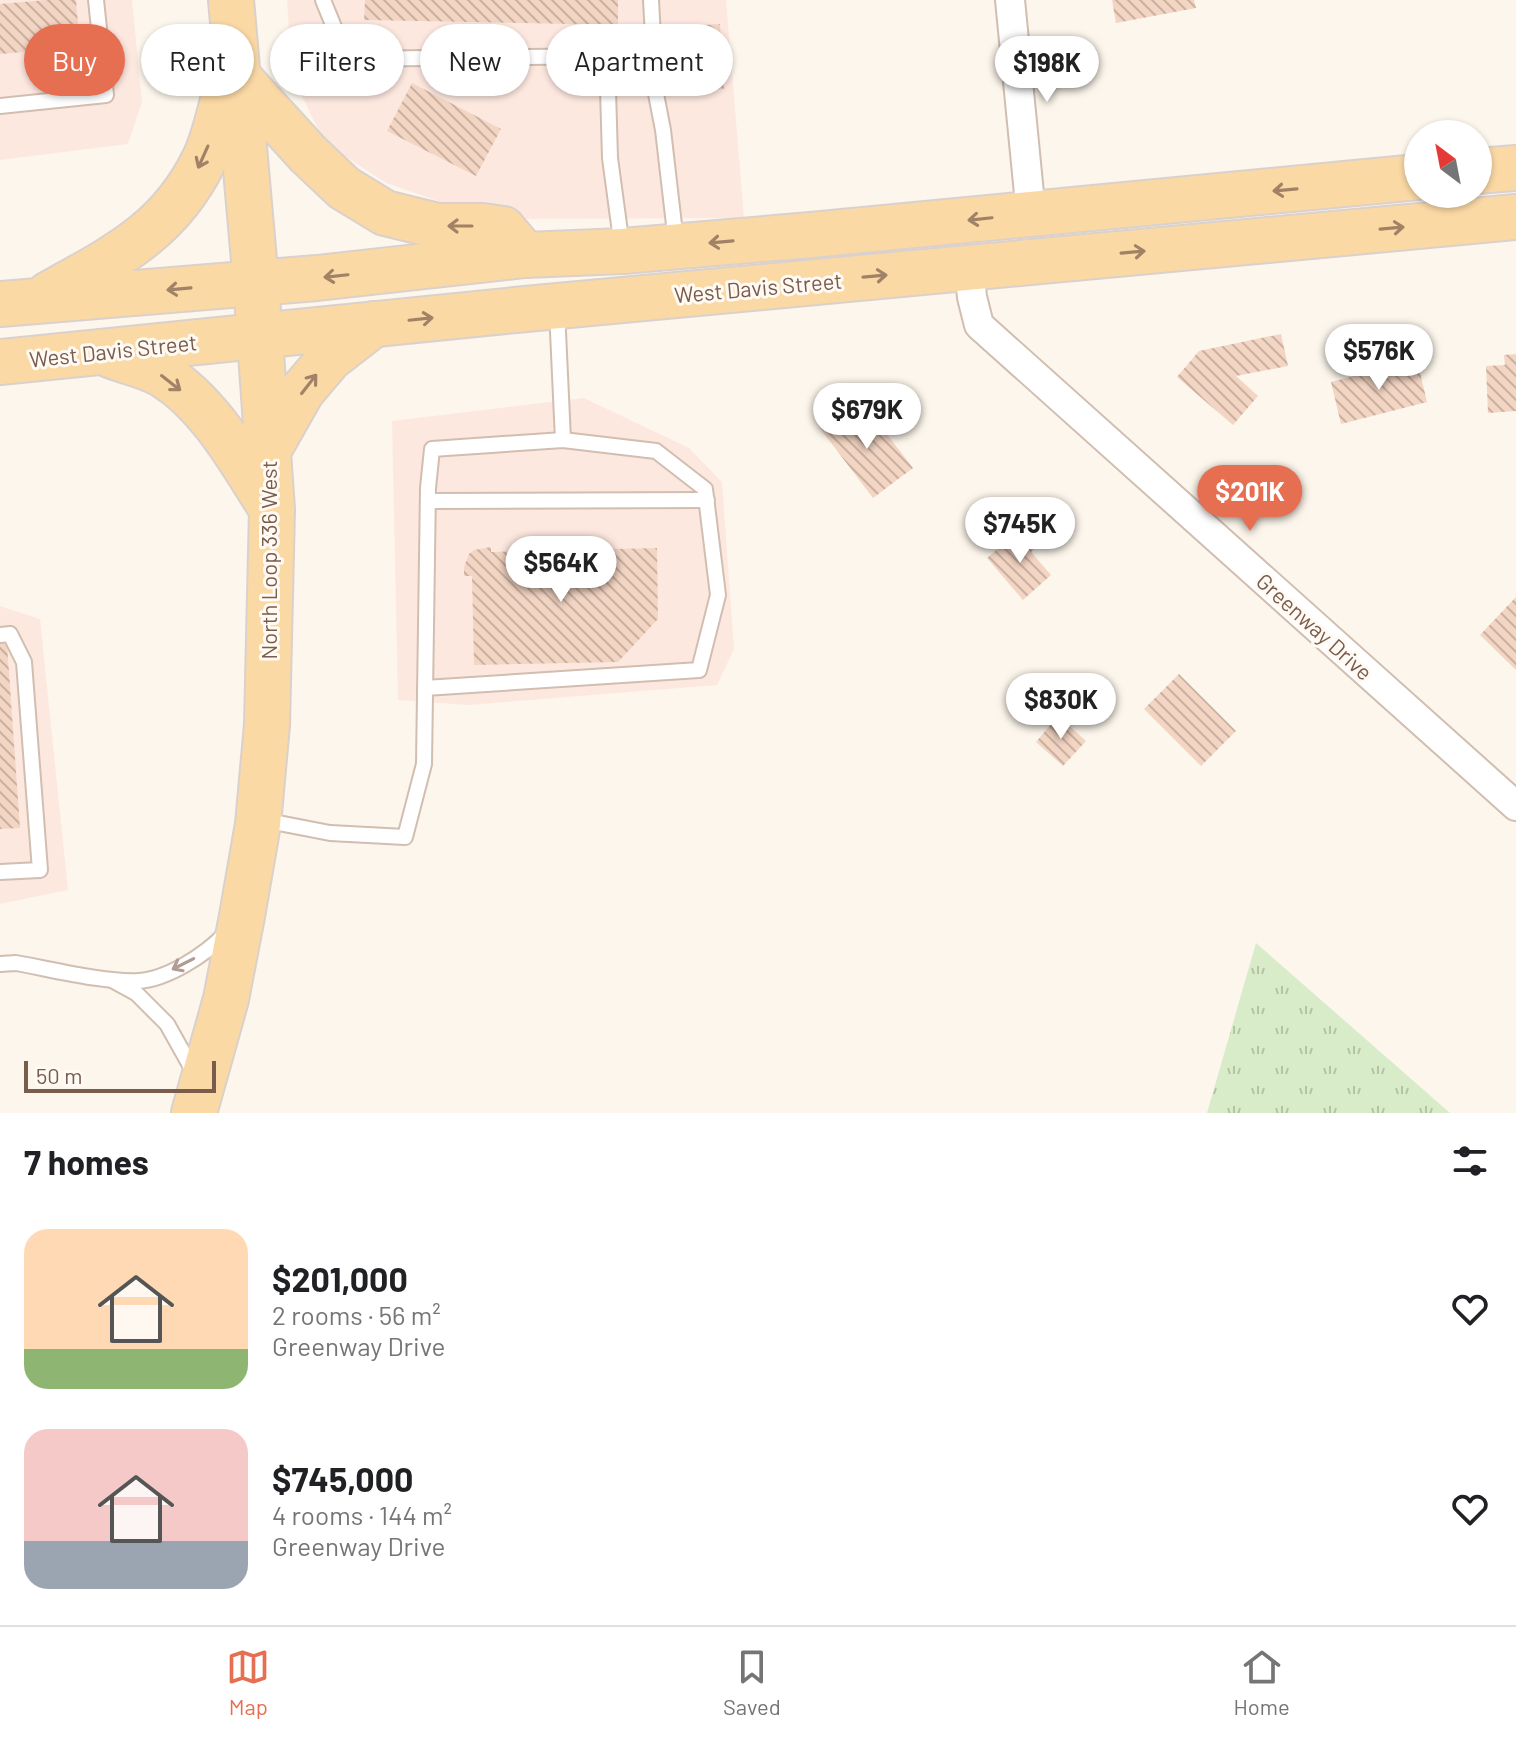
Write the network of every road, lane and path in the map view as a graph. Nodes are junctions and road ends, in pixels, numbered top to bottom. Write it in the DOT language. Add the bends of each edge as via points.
graph roads {
  1 [pos="96,0"];
  2 [pos="231,0"];
  3 [pos="323,0"];
  4 [pos="651,0"];
  5 [pos="1010,0"];
  6 [pos="233,24"];
  7 [pos="254,88"];
  8 [pos="227,96"];
  9 [pos="240,96"];
  10 [pos="0,106"];
  11 [pos="1516,168"];
  12 [pos="1492,170"];
  13 [pos="1404,178"];
  14 [pos="1031,214"];
  15 [pos="1516,217"];
  16 [pos="676,246"];
  17 [pos="623,251"];
  18 [pos="525,255"];
  19 [pos="969,267"];
  20 [pos="256,283"];
  21 [pos="19,302"];
  22 [pos="557,306"];
  23 [pos="374,324"];
  24 [pos="259,335"];
  25 [pos="100,352"];
  26 [pos="0,362"];
  27 [pos="563,440"];
  28 [pos="268,451"];
  29 [pos="707,500"];
  30 [pos="428,501"];
  31 [pos="272,509"];
  32 [pos="0,635"];
  33 [pos="425,688"];
  34 [pos="1516,806"];
  35 [pos="259,820"];
  36 [pos="0,872"];
  37 [pos="242,916"];
  38 [pos="0,964"];
  39 [pos="110,978"];
  40 [pos="197,1104"];
  1 -- 10 [label="lane" via="106,95"];
  2 -- 6 [label="main road, North Loop 336 West"];
  3 -- 17 [label="lane" via="347,59 607,56 610,158"];
  4 -- 16 [label="lane" via="656,94"];
  5 -- 14 [label="street"];
  18 -- 7 [label="main road, one-way" via="503,229 438,226 385,213 344,188 308,154"];
  8 -- 21 [label="main road, one-way" via="204,160 168,215 128,250"];
  9 -- 20 [label="main road, North Loop 336 West"];
  11 -- 12 [label="main road"];
  13 -- 14 [label="main road, one-way"];
  14 -- 16 [label="main road, one-way"];
  19 -- 15 [label="main road, West Davis Street, one-way"];
  16 -- 17 [label="main road"];
  17 -- 18 [label="main road"];
  18 -- 20 [label="main road, one-way"];
  22 -- 19 [label="main road, West Davis Street, one-way"];
  19 -- 34 [label="street, Greenway Drive" via="979,325"];
  20 -- 21 [label="main road, one-way"];
  20 -- 24 [label="main road, North Loop 336 West"];
  23 -- 22 [label="main road, West Davis Street, one-way"];
  22 -- 27 [label="lane"];
  23 -- 24 [label="main road, West Davis Street"];
  28 -- 23 [label="main road, one-way" via="320,369"];
  24 -- 25 [label="main road, West Davis Street"];
  24 -- 28 [label="main road, North Loop 336 West"];
  25 -- 26 [label="main road, West Davis Street"];
  25 -- 31 [label="main road, one-way" via="162,375 196,403"];
  27 -- 29 [label="lane" via="656,451 705,489"];
  27 -- 30 [label="lane" via="432,449"];
  28 -- 31 [label="main road, North Loop 336 West"];
  29 -- 30 [label="lane"];
  29 -- 33 [label="lane" via="718,595 699,670"];
  30 -- 33 [label="lane"];
  31 -- 35 [label="main road, North Loop 336 West" via="267,725"];
  32 -- 36 [label="lane" via="10,634 24,662 40,870"];
  33 -- 35 [label="lane" via="424,764 405,837 330,833"];
  35 -- 37 [label="main road, North Loop 336 West"];
  37 -- 39 [label="lane, one-way" via="211,950 178,968 141,981"];
  37 -- 40 [label="main road, North Loop 336 West"];
  38 -- 39 [label="lane"];
  39 -- 40 [label="lane" via="136,993 167,1024 194,1069"];
}
